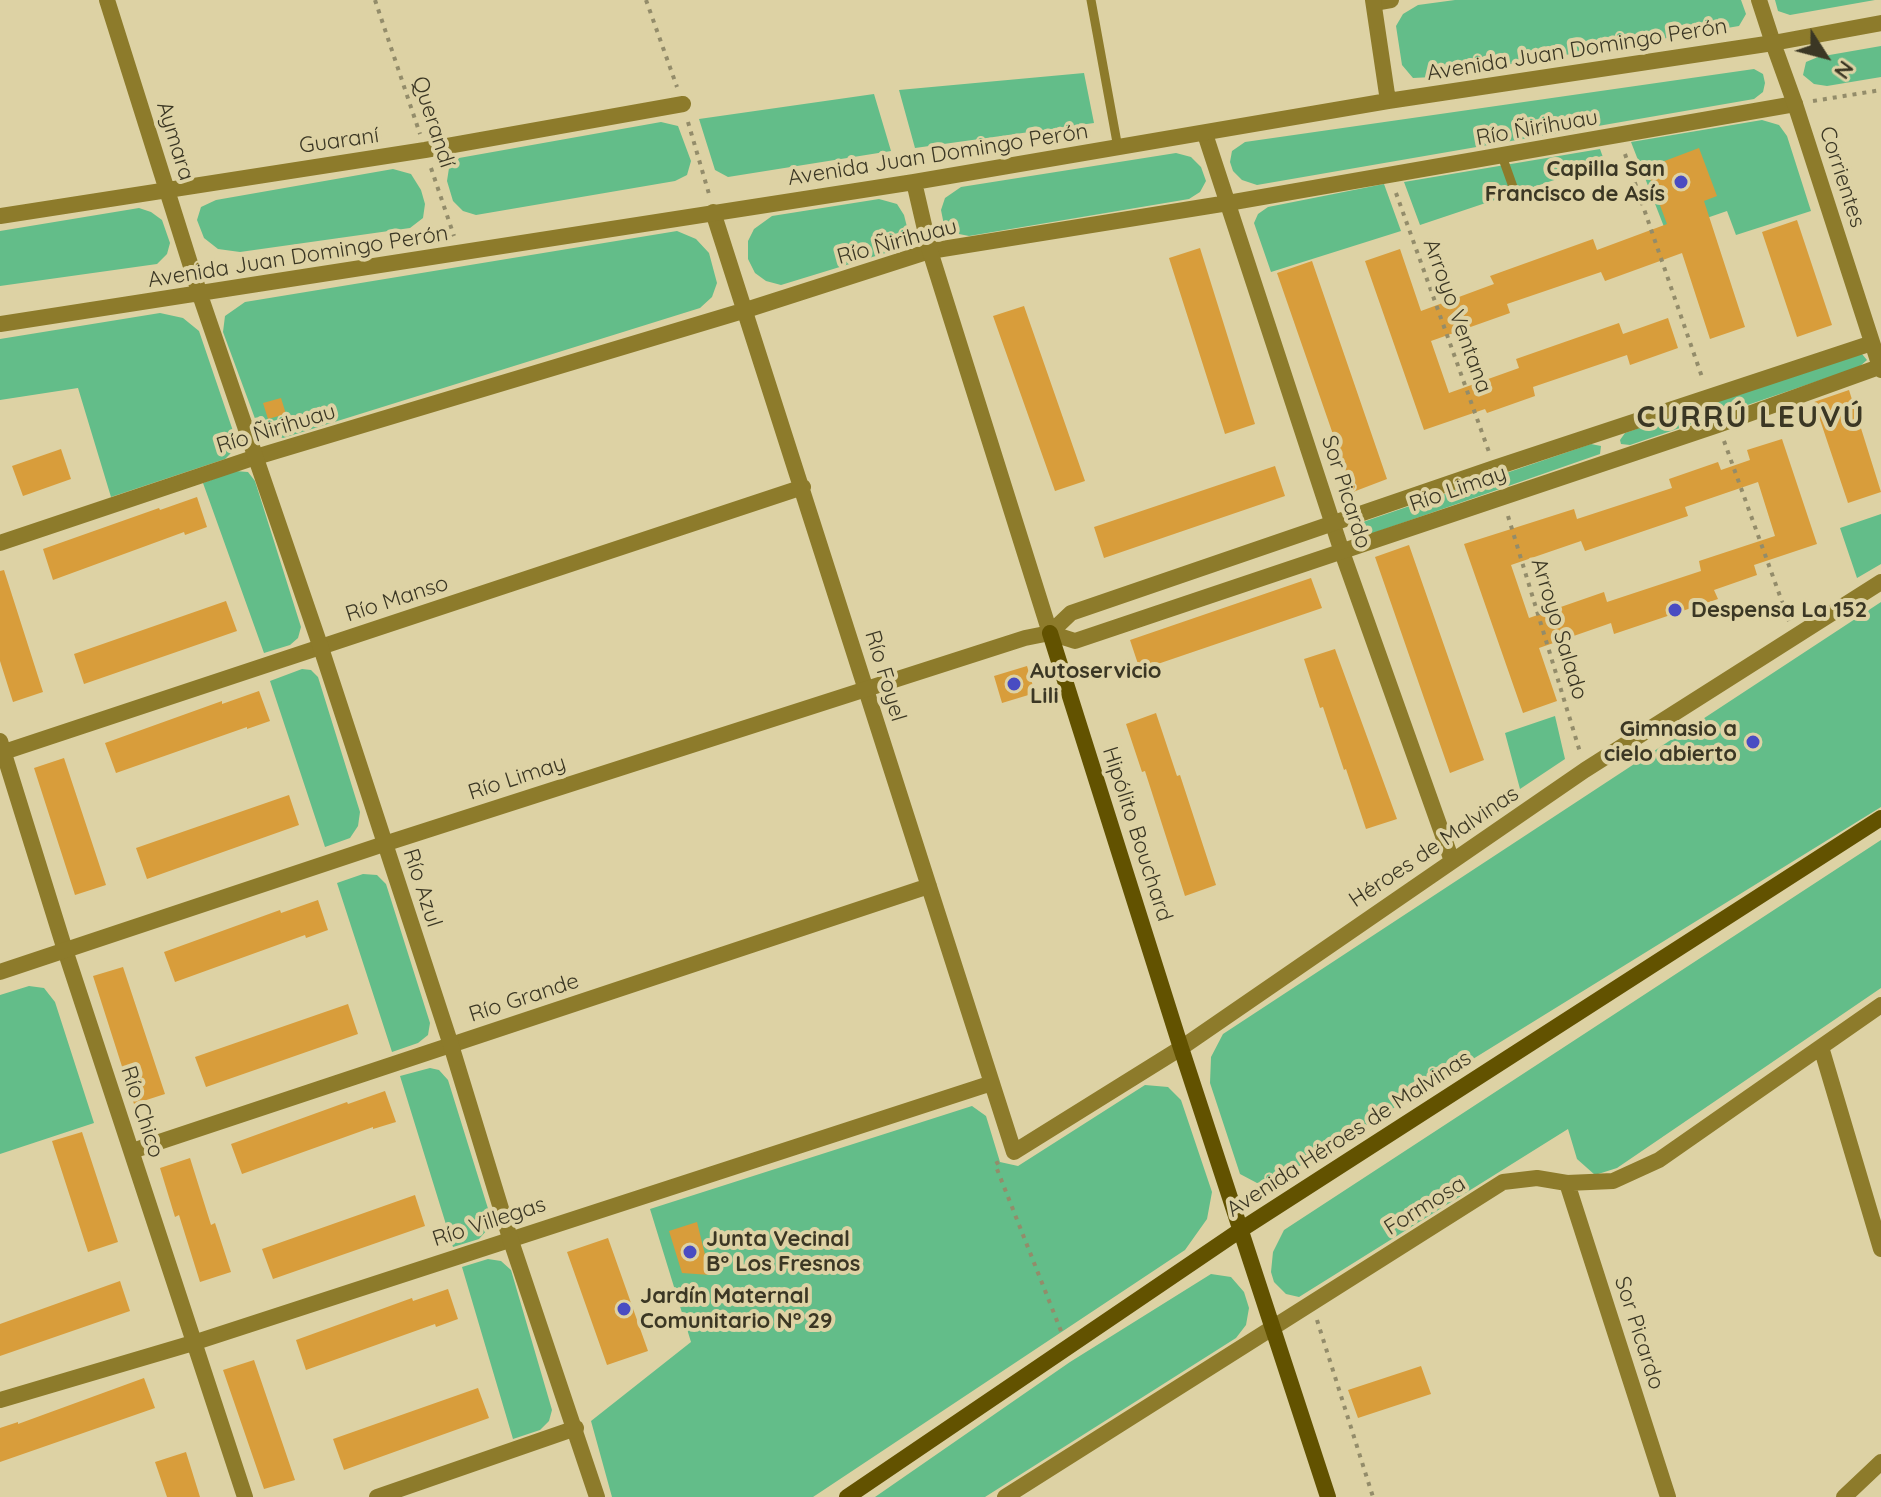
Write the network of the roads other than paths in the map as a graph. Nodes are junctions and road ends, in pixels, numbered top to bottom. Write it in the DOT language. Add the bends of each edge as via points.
graph roads {
  1 [pos="107,0"];
  2 [pos="1091,0"];
  3 [pos="1759,0"];
  4 [pos="1379,1"];
  5 [pos="1881,23"];
  6 [pos="1773,43"];
  7 [pos="1388,101"];
  8 [pos="683,104"];
  9 [pos="1795,104"];
  10 [pos="1205,134"];
  11 [pos="1118,148"];
  12 [pos="1502,156"];
  13 [pos="914,182"];
  14 [pos="166,188"];
  15 [pos="1517,198"];
  16 [pos="1228,203"];
  17 [pos="713,212"];
  18 [pos="0,216"];
  19 [pos="930,251"];
  20 [pos="200,295"];
  21 [pos="746,310"];
  22 [pos="0,324"];
  23 [pos="1872,343"];
  24 [pos="1880,368"];
  25 [pos="1605,431"];
  26 [pos="256,457"];
  27 [pos="1615,459"];
  28 [pos="803,487"];
  29 [pos="1334,525"];
  30 [pos="0,543"];
  31 [pos="1342,552"];
  32 [pos="1881,582"];
  33 [pos="1050,633"];
  34 [pos="321,648"];
  35 [pos="866,690"];
  36 [pos="2,746"];
  37 [pos="1881,818"];
  38 [pos="384,844"];
  39 [pos="1452,861"];
  40 [pos="929,886"];
  41 [pos="65,950"];
  42 [pos="0,972"];
  43 [pos="1881,1005"];
  44 [pos="451,1045"];
  45 [pos="1821,1047"];
  46 [pos="1181,1048"];
  47 [pos="992,1083"];
  48 [pos="132,1151"];
  49 [pos="1014,1152"];
  50 [pos="1567,1183"];
  51 [pos="1242,1229"];
  52 [pos="510,1238"];
  53 [pos="1881,1249"];
  54 [pos="1274,1327"];
  55 [pos="193,1343"];
  56 [pos="0,1400"];
  57 [pos="576,1428"];
  58 [pos="1881,1462"];
  59 [pos="245,1497"];
  60 [pos="377,1497"];
  61 [pos="597,1497"];
  62 [pos="847,1497"];
  63 [pos="1005,1497"];
  64 [pos="1328,1497"];
  65 [pos="1668,1497"];
  66 [pos="1844,1497"];
  1 -- 14 [label="street, Aymara"];
  2 -- 11 [label="lane"];
  3 -- 6 [label="street, Corrientes"];
  4 -- 7 [label="street"];
  5 -- 6 [label="street, Avenida Juan Domingo Perón"];
  6 -- 7 [label="street, Avenida Juan Domingo Perón"];
  6 -- 9 [label="street, Corrientes"];
  7 -- 10 [label="street, Avenida Juan Domingo Perón"];
  8 -- 14 [label="street, Guaraní" via="425,150"];
  9 -- 12 [label="street, Río Ñirihuau"];
  9 -- 23 [label="street, Corrientes"];
  10 -- 11 [label="street, Avenida Juan Domingo Perón"];
  10 -- 16 [label="street, Sor Picardo"];
  11 -- 13 [label="street, Avenida Juan Domingo Perón"];
  12 -- 15 [label="lane"];
  12 -- 16 [label="street, Río Ñirihuau"];
  13 -- 17 [label="street, Avenida Juan Domingo Perón"];
  13 -- 19 [label="street, Hipólito Bouchard"];
  14 -- 18 [label="street, Guaraní"];
  14 -- 20 [label="street, Aymara"];
  16 -- 19 [label="street, Río Ñirihuau"];
  16 -- 29 [label="street, Sor Picardo"];
  17 -- 20 [label="street, Avenida Juan Domingo Perón"];
  17 -- 21 [label="street, Río Foyel"];
  19 -- 21 [label="street, Río Ñirihuau"];
  19 -- 33 [label="street, Hipólito Bouchard"];
  20 -- 22 [label="street, Avenida Juan Domingo Perón"];
  20 -- 26 [label="street, Río Azul"];
  21 -- 26 [label="street, Río Ñirihuau"];
  21 -- 28 [label="street, Río Foyel"];
  23 -- 24 [label="street, Corrientes"];
  23 -- 25 [label="street, Río Limay"];
  24 -- 27 [label="street, Río Limay"];
  25 -- 27 [label="street"];
  25 -- 29 [label="street, Río Limay"];
  26 -- 30 [label="street, Río Ñirihuau"];
  26 -- 34 [label="street, Río Azul"];
  27 -- 31 [label="street, Río Limay"];
  28 -- 34 [label="street, Río Manso"];
  28 -- 35 [label="street, Río Foyel"];
  29 -- 31 [label="street, Sor Picardo"];
  29 -- 33 [label="street, Río Limay" via="1071,613"];
  31 -- 33 [label="street, Río Limay" via="1075,641"];
  31 -- 39 [label="street, Sor Picardo"];
  32 -- 39 [label="street, Héroes de Malvinas" via="1796,638 1674,704"];
  33 -- 35 [label="street, Río Limay"];
  33 -- 46 [label="main road, Hipólito Bouchard"];
  34 -- 36 [label="street, Río Manso"];
  34 -- 38 [label="street, Río Azul"];
  35 -- 38 [label="street, Río Limay"];
  35 -- 40 [label="street, Río Foyel"];
  36 -- 41 [label="street, Río Chico"];
  37 -- 51 [label="main road, Avenida Héroes de Malvinas"];
  38 -- 41 [label="street, Río Limay"];
  38 -- 44 [label="street, Río Azul"];
  39 -- 46 [label="street, Héroes de Malvinas"];
  40 -- 44 [label="street, Río Grande"];
  40 -- 47 [label="street, Río Foyel"];
  41 -- 42 [label="street, Río Limay"];
  41 -- 48 [label="street, Río Chico"];
  43 -- 45 [label="street, Formosa"];
  44 -- 48 [label="street, Río Grande"];
  44 -- 52 [label="street, Río Azul"];
  45 -- 50 [label="street, Formosa" via="1659,1160 1613,1181"];
  45 -- 53 [label="street"];
  46 -- 49 [label="street, Héroes de Malvinas"];
  46 -- 51 [label="main road, Hipólito Bouchard"];
  47 -- 49 [label="street, Río Foyel"];
  47 -- 52 [label="street, Río Villegas"];
  48 -- 55 [label="street, Río Chico"];
  50 -- 54 [label="street, Formosa" via="1537,1178 1503,1182"];
  50 -- 65 [label="street, Sor Picardo"];
  51 -- 54 [label="main road, Hipólito Bouchard"];
  51 -- 62 [label="main road, Avenida Héroes de Malvinas"];
  52 -- 55 [label="street, Río Villegas"];
  52 -- 57 [label="street, Río Azul"];
  54 -- 63 [label="street, Formosa"];
  54 -- 64 [label="main road, Hipólito Bouchard"];
  55 -- 56 [label="street, Río Villegas"];
  55 -- 59 [label="street, Río Chico"];
  57 -- 60 [label="street"];
  57 -- 61 [label="street, Río Azul"];
  58 -- 66 [label="street"];
}
